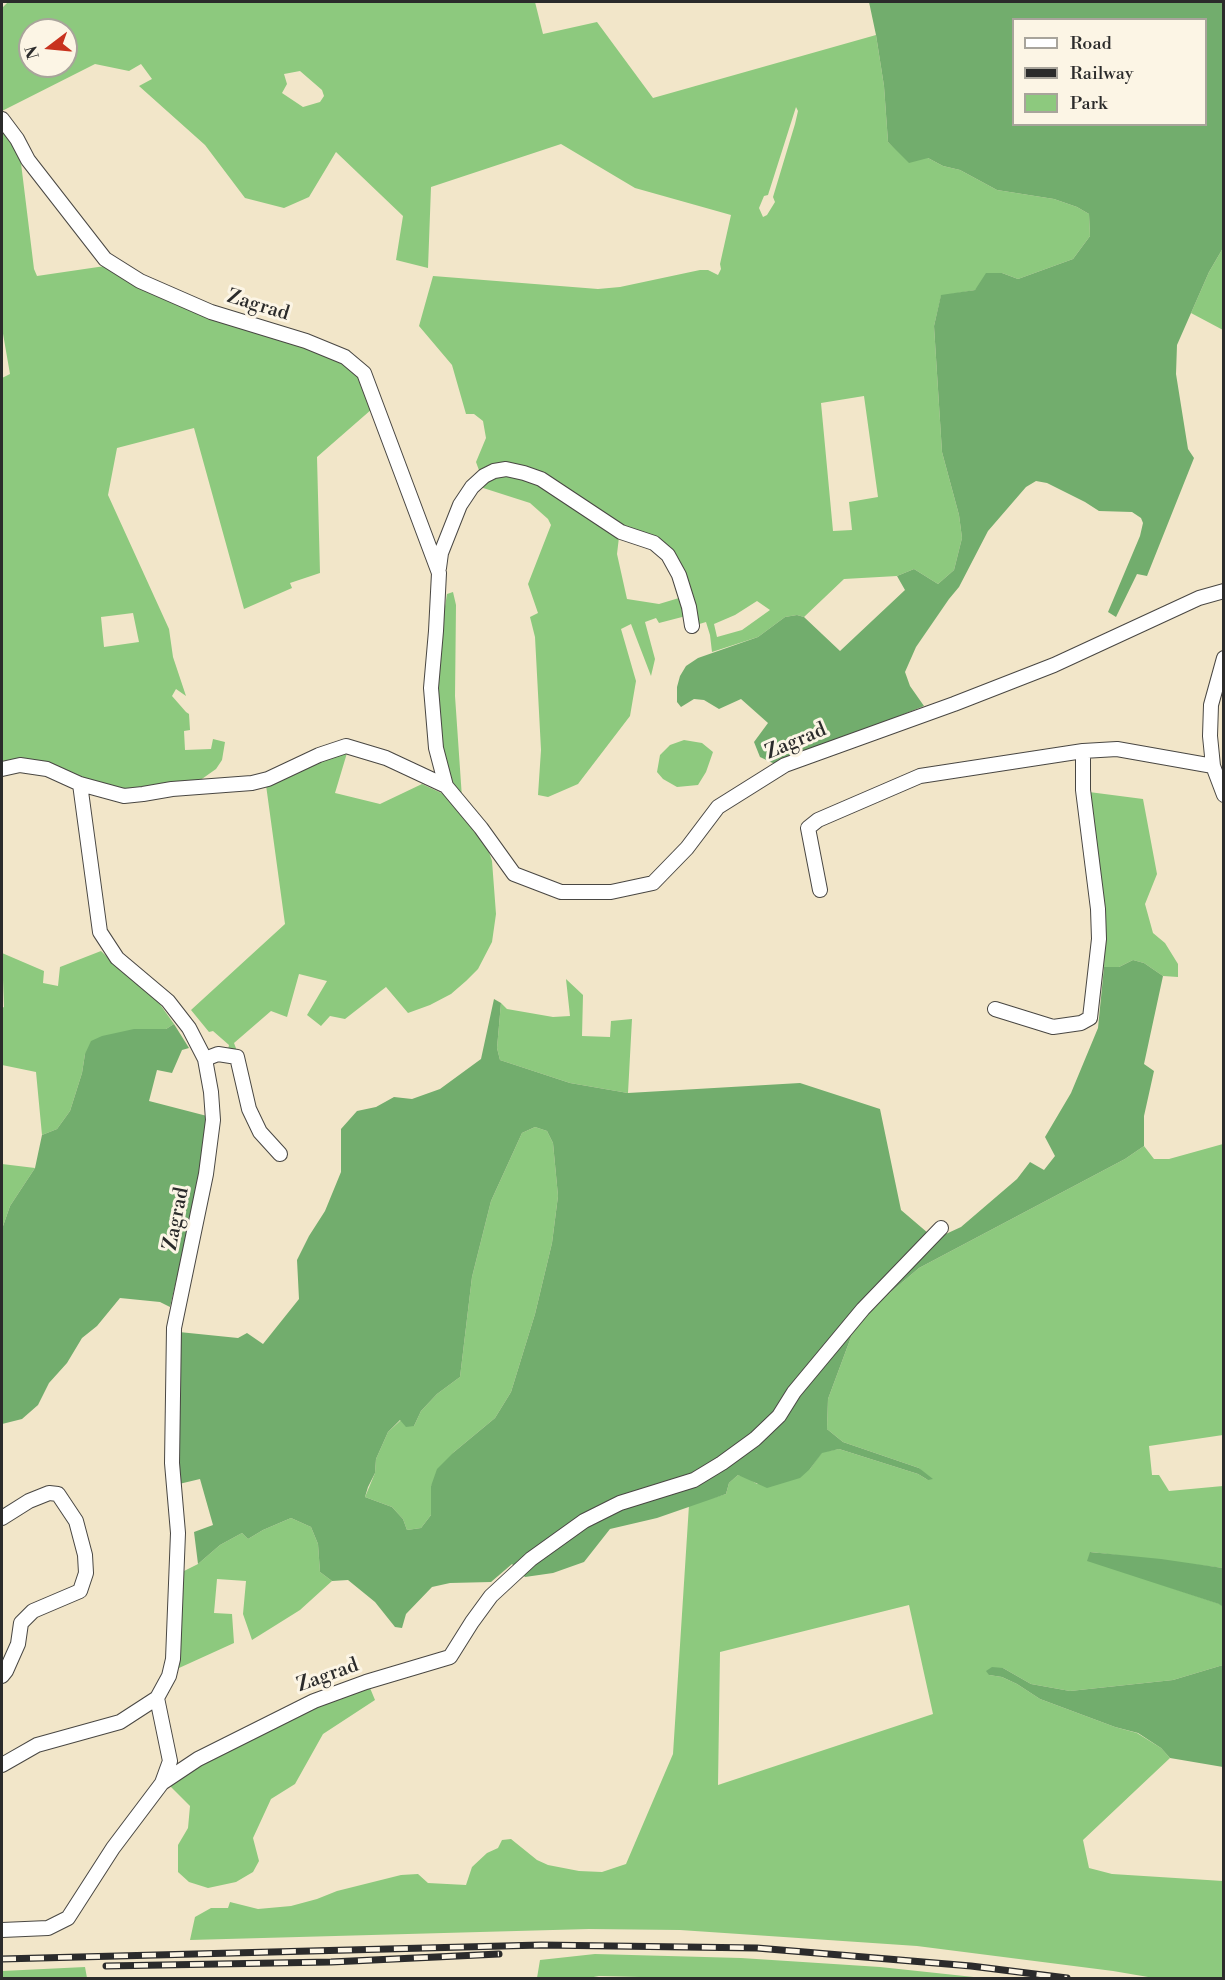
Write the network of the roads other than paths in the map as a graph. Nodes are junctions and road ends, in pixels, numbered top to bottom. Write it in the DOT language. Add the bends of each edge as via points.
graph roads {
  1 [pos="2,119"];
  2 [pos="439,573"];
  3 [pos="1224,591"];
  4 [pos="692,626"];
  5 [pos="1224,658"];
  6 [pos="1083,751"];
  7 [pos="1213,766"];
  8 [pos="2,769"];
  9 [pos="80,784"];
  10 [pos="446,786"];
  11 [pos="1224,795"];
  12 [pos="820,890"];
  13 [pos="995,1009"];
  14 [pos="205,1059"];
  15 [pos="280,1154"];
  16 [pos="941,1228"];
  17 [pos="2,1518"];
  18 [pos="2,1676"];
  19 [pos="157,1698"];
  20 [pos="2,1765"];
  21 [pos="162,1784"];
  22 [pos="2,1930"];
  1 -- 2 [label="street, Zagrad" via="28,160 105,259 140,281 211,312 345,357 364,373"];
  2 -- 4 [label="street, Zagrad" via="441,553 460,505 472,487 494,471 524,473 541,479 621,532 654,543 668,555 679,575"];
  2 -- 10 [label="street, Zagrad" via="431,688 436,748"];
  3 -- 10 [label="street, Zagrad" via="1199,598 1054,665 785,765 718,807 687,848 653,883 611,892 561,892 514,874"];
  5 -- 7 [label="street" via="1211,705"];
  6 -- 7 [label="street" via="1116,749"];
  6 -- 12 [label="street" via="920,776 818,820 807,828"];
  6 -- 13 [label="street" via="1083,790 1099,939 1090,1018 1053,1026"];
  7 -- 11 [label="street"];
  8 -- 9 [label="street, Zagrad" via="20,765 47,769"];
  9 -- 10 [label="street, Zagrad" via="124,796 252,783 346,746 386,758"];
  9 -- 14 [label="street, Zagrad" via="100,932 117,958 168,1001 189,1028"];
  14 -- 15 [label="street" via="218,1054 237,1057 249,1108 260,1132"];
  14 -- 19 [label="street, Zagrad" via="213,1120 206,1174 174,1328 172,1463 178,1533 173,1659"];
  16 -- 21 [label="street, Zagrad" via="863,1309 794,1392 779,1416 722,1463 694,1480 620,1503 584,1521 531,1559 491,1596 450,1657 314,1701 198,1759"];
  17 -- 18 [label="street" via="29,1501 49,1493 58,1494 76,1521 86,1573 80,1591 33,1611 21,1623 18,1644"];
  19 -- 20 [label="street" via="120,1722 37,1745"];
  19 -- 21 [label="street, Zagrad" via="170,1761"];
  21 -- 22 [label="street, Zagrad" via="113,1848 68,1918 48,1928"];
}
